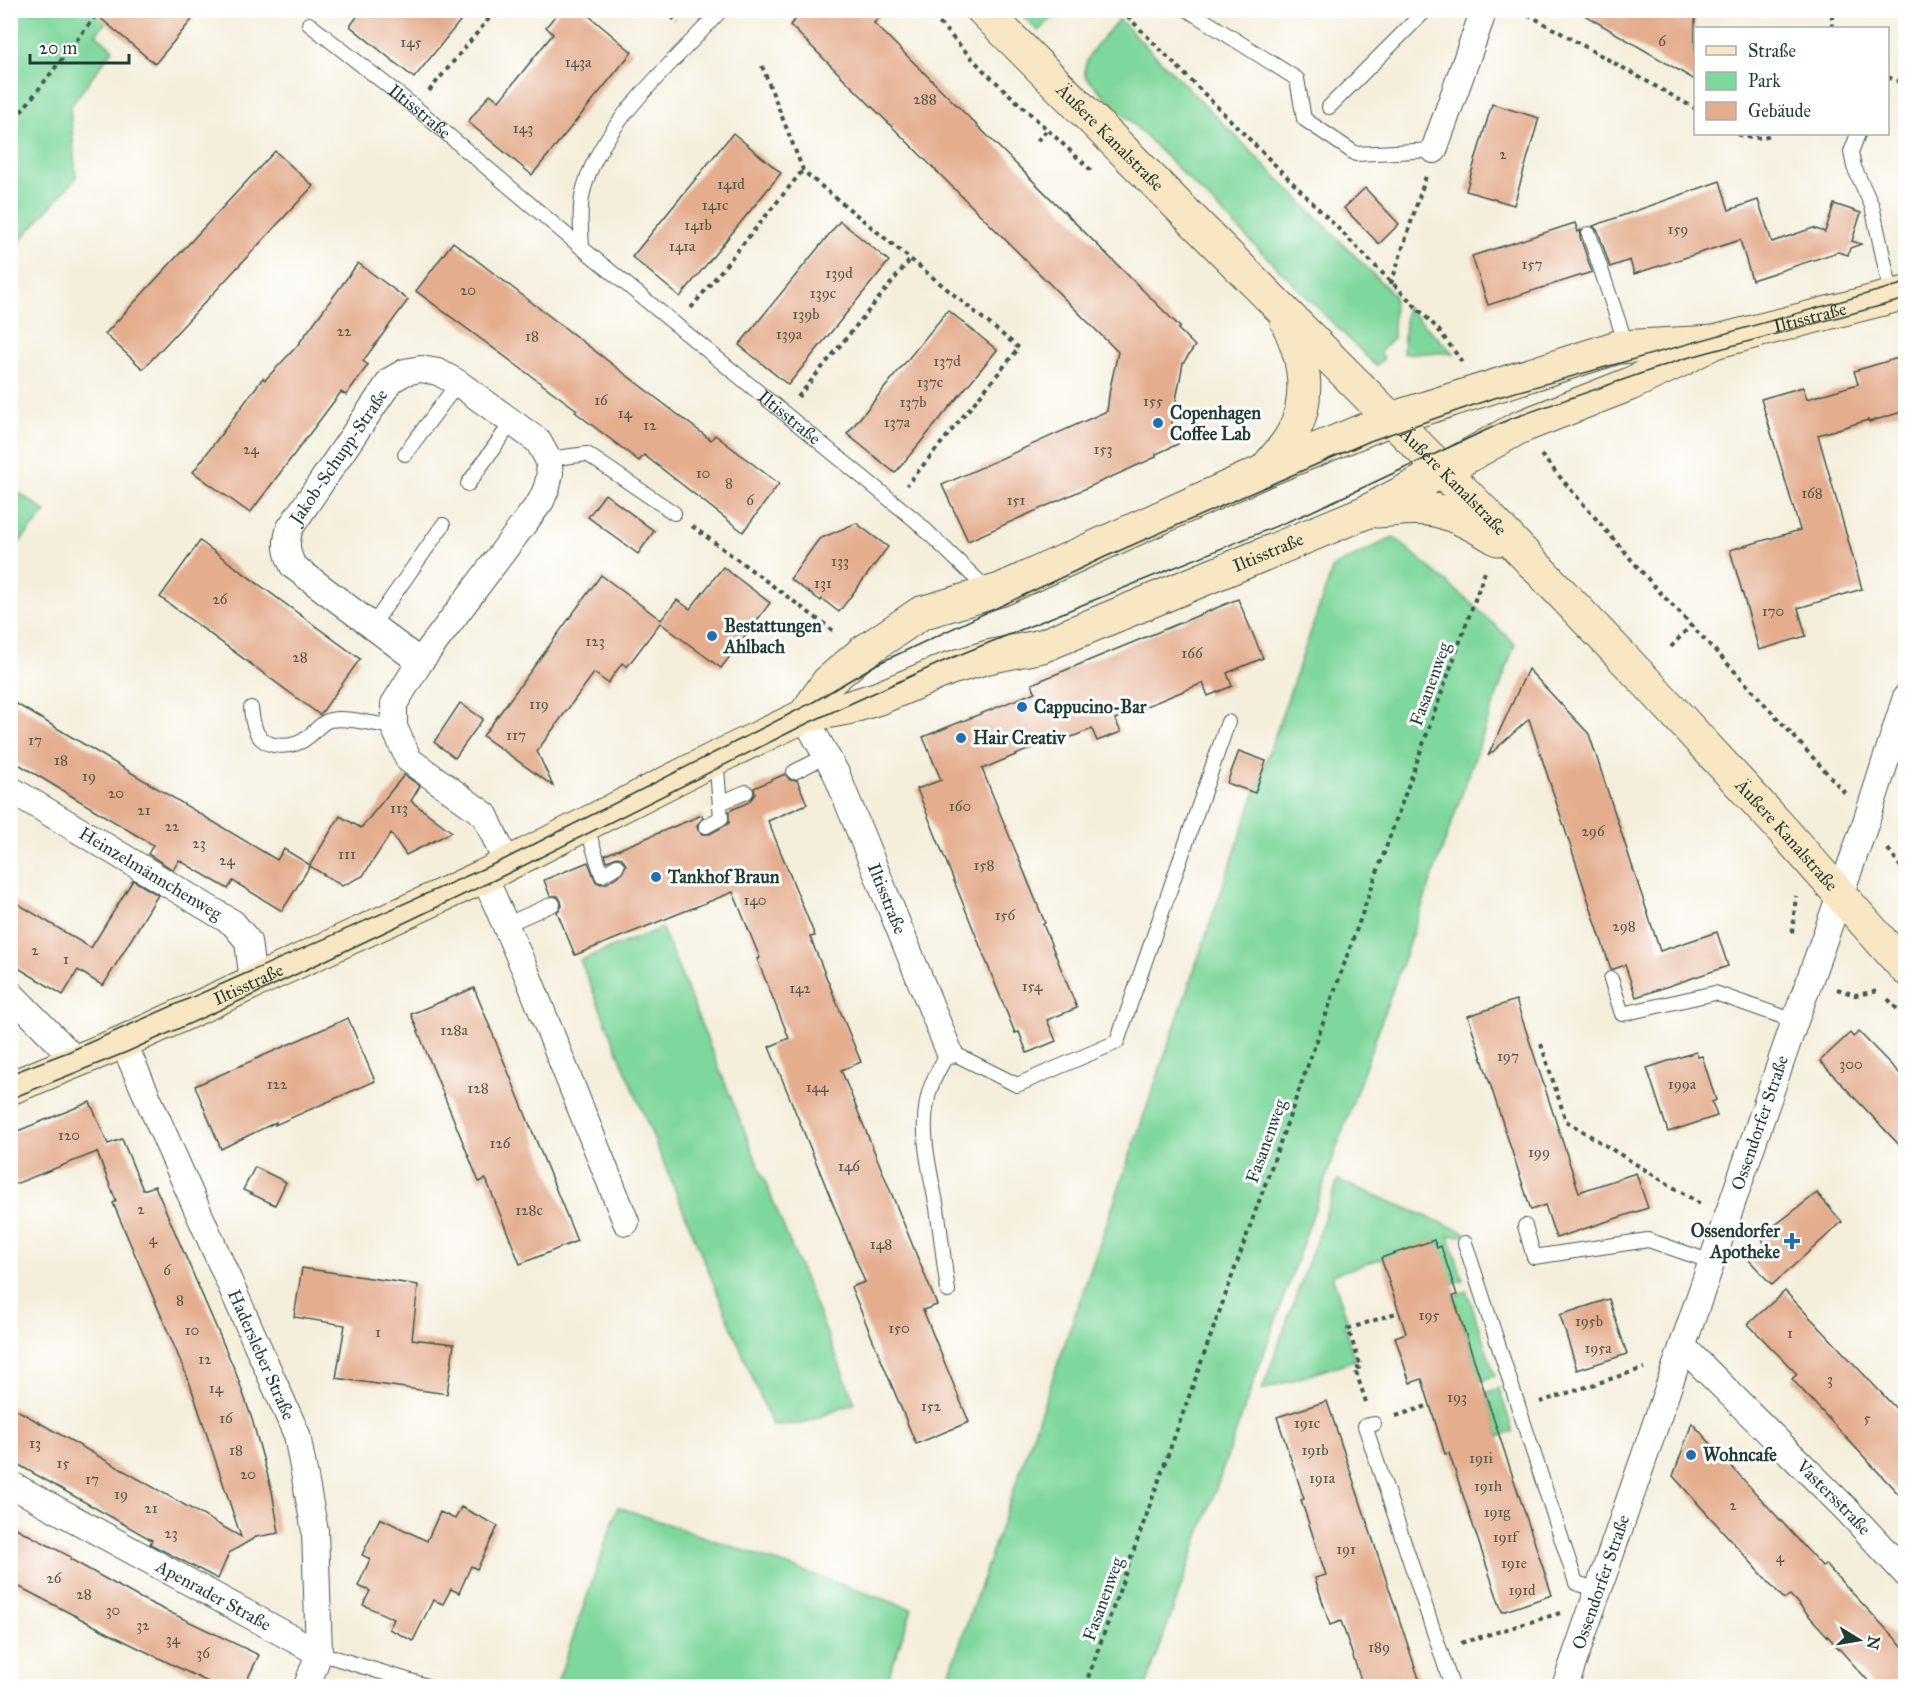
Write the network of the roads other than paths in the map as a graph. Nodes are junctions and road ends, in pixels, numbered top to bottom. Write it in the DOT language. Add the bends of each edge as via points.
graph roads {
  1 [pos="722,10"];
  2 [pos="983,10"];
  3 [pos="1188,10"];
  4 [pos="1426,10"];
  5 [pos="1484,10"];
  6 [pos="309,24"];
  7 [pos="1329,107"];
  8 [pos="1858,135"];
  9 [pos="1434,150"];
  10 [pos="1589,234"];
  11 [pos="582,248"];
  12 [pos="1899,295"];
  13 [pos="1281,309"];
  14 [pos="1714,342"];
  15 [pos="1627,347"];
  16 [pos="458,383"];
  17 [pos="1391,419"];
  18 [pos="512,422"];
  19 [pos="405,454"];
  20 [pos="548,459"];
  21 [pos="1442,470"];
  22 [pos="1264,471"];
  23 [pos="468,484"];
  24 [pos="1366,512"];
  25 [pos="674,513"];
  26 [pos="443,525"];
  27 [pos="1524,554"];
  28 [pos="991,593"];
  29 [pos="372,626"];
  30 [pos="420,662"];
  31 [pos="1905,697"];
  32 [pos="250,708"];
  33 [pos="804,717"];
  34 [pos="1228,722"];
  35 [pos="394,727"];
  36 [pos="1900,729"];
  37 [pos="826,756"];
  38 [pos="712,760"];
  39 [pos="794,772"];
  40 [pos="10,789"];
  41 [pos="746,792"];
  42 [pos="720,803"];
  43 [pos="585,825"];
  44 [pos="706,826"];
  45 [pos="617,866"];
  46 [pos="495,870"];
  47 [pos="1840,896"];
  48 [pos="553,904"];
  49 [pos="506,925"];
  50 [pos="1905,969"];
  51 [pos="1611,979"];
  52 [pos="253,982"];
  53 [pos="10,993"];
  54 [pos="1795,1022"];
  55 [pos="123,1042"];
  56 [pos="949,1051"];
  57 [pos="74,1062"];
  58 [pos="10,1088"];
  59 [pos="626,1222"];
  60 [pos="1525,1226"];
  61 [pos="1465,1243"];
  62 [pos="1712,1262"];
  63 [pos="948,1291"];
  64 [pos="1679,1358"];
  65 [pos="1374,1424"];
  66 [pos="10,1484"];
  67 [pos="1905,1574"];
  68 [pos="1599,1590"];
  69 [pos="319,1653"];
  70 [pos="307,1686"];
  71 [pos="427,1686"];
  72 [pos="1452,1686"];
  73 [pos="1565,1686"];
  1 -- 11 [label="lane" via="630,106 606,140 583,194"];
  2 -- 13 [label="street, Äußere Kanalstraße"];
  3 -- 9 [label="lane" via="1297,79 1304,119 1356,154"];
  4 -- 7 [label="lane"];
  5 -- 9 [label="street"];
  6 -- 11 [label="lane, Iltisstraße" via="415,107"];
  8 -- 12 [label="lane" via="1851,152 1854,167 1872,206"];
  10 -- 15 [label="lane"];
  11 -- 28 [label="lane, Iltisstraße" via="914,519"];
  12 -- 14 [label="street, Iltisstraße"];
  13 -- 17 [label="street, Äußere Kanalstraße"];
  13 -- 22 [label="street" via="1296,339 1304,381 1294,431"];
  14 -- 15 [label="street, Iltisstraße"];
  14 -- 21 [label="street, Iltisstraße" via="1630,384 1518,428"];
  15 -- 17 [label="street, Iltisstraße"];
  16 -- 18 [label="street, Jakob-Schupp-Straße"];
  16 -- 19 [label="lane"];
  16 -- 29 [label="street, Jakob-Schupp-Straße" via="438,372 421,369 391,380 290,528 287,554 293,566"];
  17 -- 21 [label="street, Äußere Kanalstraße"];
  17 -- 22 [label="street, Iltisstraße"];
  18 -- 20 [label="street, Jakob-Schupp-Straße" via="538,441"];
  18 -- 23 [label="lane"];
  20 -- 25 [label="lane" via="587,454"];
  20 -- 30 [label="street" via="547,488 541,501"];
  21 -- 24 [label="street, Iltisstraße"];
  21 -- 27 [label="street, Äußere Kanalstraße"];
  22 -- 28 [label="street, Iltisstraße"];
  24 -- 27 [label="street" via="1432,510 1471,524"];
  24 -- 33 [label="street, Iltisstraße" via="1042,646 988,657 879,698"];
  26 -- 29 [label="lane"];
  27 -- 47 [label="street, Äußere Kanalstraße"];
  28 -- 33 [label="street, Iltisstraße" via="921,613 862,653 828,682"];
  29 -- 30 [label="street, Jakob-Schupp-Straße"];
  30 -- 35 [label="street" via="394,704"];
  31 -- 36 [label="street, Ossendorfer Straße"];
  32 -- 35 [label="lane" via="260,737 286,746 298,744 328,720"];
  33 -- 37 [label="street, Iltisstraße"];
  33 -- 38 [label="street, Iltisstraße"];
  34 -- 56 [label="lane" via="1117,1042 1017,1085"];
  35 -- 46 [label="street" via="409,760 485,815"];
  36 -- 47 [label="street, Ossendorfer Straße"];
  37 -- 39 [label="lane"];
  37 -- 56 [label="street, Iltisstraße"];
  38 -- 42 [label="lane" via="717,770"];
  38 -- 43 [label="street, Iltisstraße"];
  40 -- 52 [label="street, Heinzelmännchenweg" via="233,923 249,941"];
  41 -- 42 [label="lane"];
  42 -- 44 [label="lane" via="721,818"];
  43 -- 45 [label="lane" via="597,878"];
  43 -- 46 [label="street, Iltisstraße"];
  46 -- 49 [label="street"];
  46 -- 52 [label="street, Iltisstraße"];
  47 -- 50 [label="street, Äußere Kanalstraße"];
  47 -- 54 [label="street, Ossendorfer Straße"];
  48 -- 49 [label="lane"];
  49 -- 59 [label="street"];
  51 -- 54 [label="lane" via="1622,1014 1715,993"];
  52 -- 55 [label="street, Iltisstraße"];
  53 -- 57 [label="street"];
  54 -- 62 [label="street, Ossendorfer Straße"];
  55 -- 57 [label="street, Iltisstraße"];
  55 -- 69 [label="street, Hadersleber Straße" via="297,1436 315,1531"];
  56 -- 63 [label="lane" via="926,1102 925,1124"];
  57 -- 58 [label="street, Iltisstraße"];
  60 -- 62 [label="lane" via="1534,1257 1648,1240"];
  61 -- 68 [label="lane" via="1576,1582"];
  62 -- 64 [label="street, Ossendorfer Straße"];
  64 -- 67 [label="street, Vastersstraße" via="1846,1509"];
  64 -- 68 [label="street, Ossendorfer Straße"];
  65 -- 72 [label="lane" via="1365,1426"];
  66 -- 69 [label="street, Apenrader Straße"];
  68 -- 73 [label="street, Ossendorfer Straße"];
  69 -- 70 [label="street, Hadersleber Straße"];
  69 -- 71 [label="lane, Apenrader Straße"];
}
